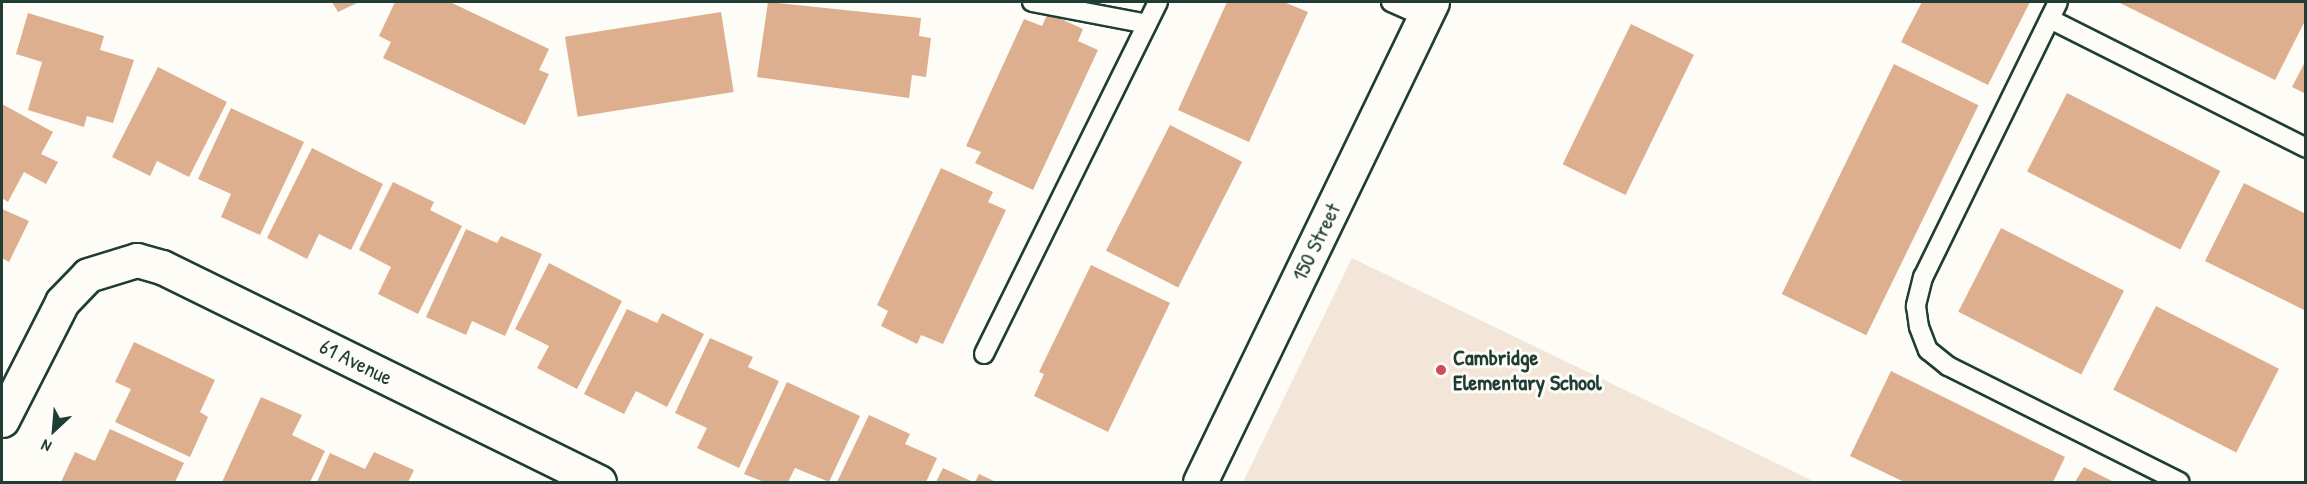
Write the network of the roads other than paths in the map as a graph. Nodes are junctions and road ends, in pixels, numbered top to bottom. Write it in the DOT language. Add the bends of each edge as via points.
graph roads {
  1 [pos="1032,2"];
  2 [pos="1158,2"];
  3 [pos="1391,2"];
  4 [pos="2058,2"];
  5 [pos="1429,9"];
  6 [pos="2050,19"];
  7 [pos="1147,24"];
  8 [pos="2306,148"];
  9 [pos="984,354"];
  10 [pos="2,420"];
  11 [pos="599,483"];
  12 [pos="1200,483"];
  13 [pos="2180,483"];
  1 -- 7 [label="lane"];
  2 -- 7 [label="lane"];
  3 -- 5 [label="lane"];
  4 -- 6 [label="lane"];
  5 -- 12 [label="street, 150 Street"];
  6 -- 8 [label="lane"];
  6 -- 13 [label="lane" via="1923,277 1916,306 1919,327 1928,350 1948,366"];
  7 -- 9 [label="lane"];
  10 -- 11 [label="street, 61 Avenue" via="62,302 88,275 137,260 162,267"];
}
